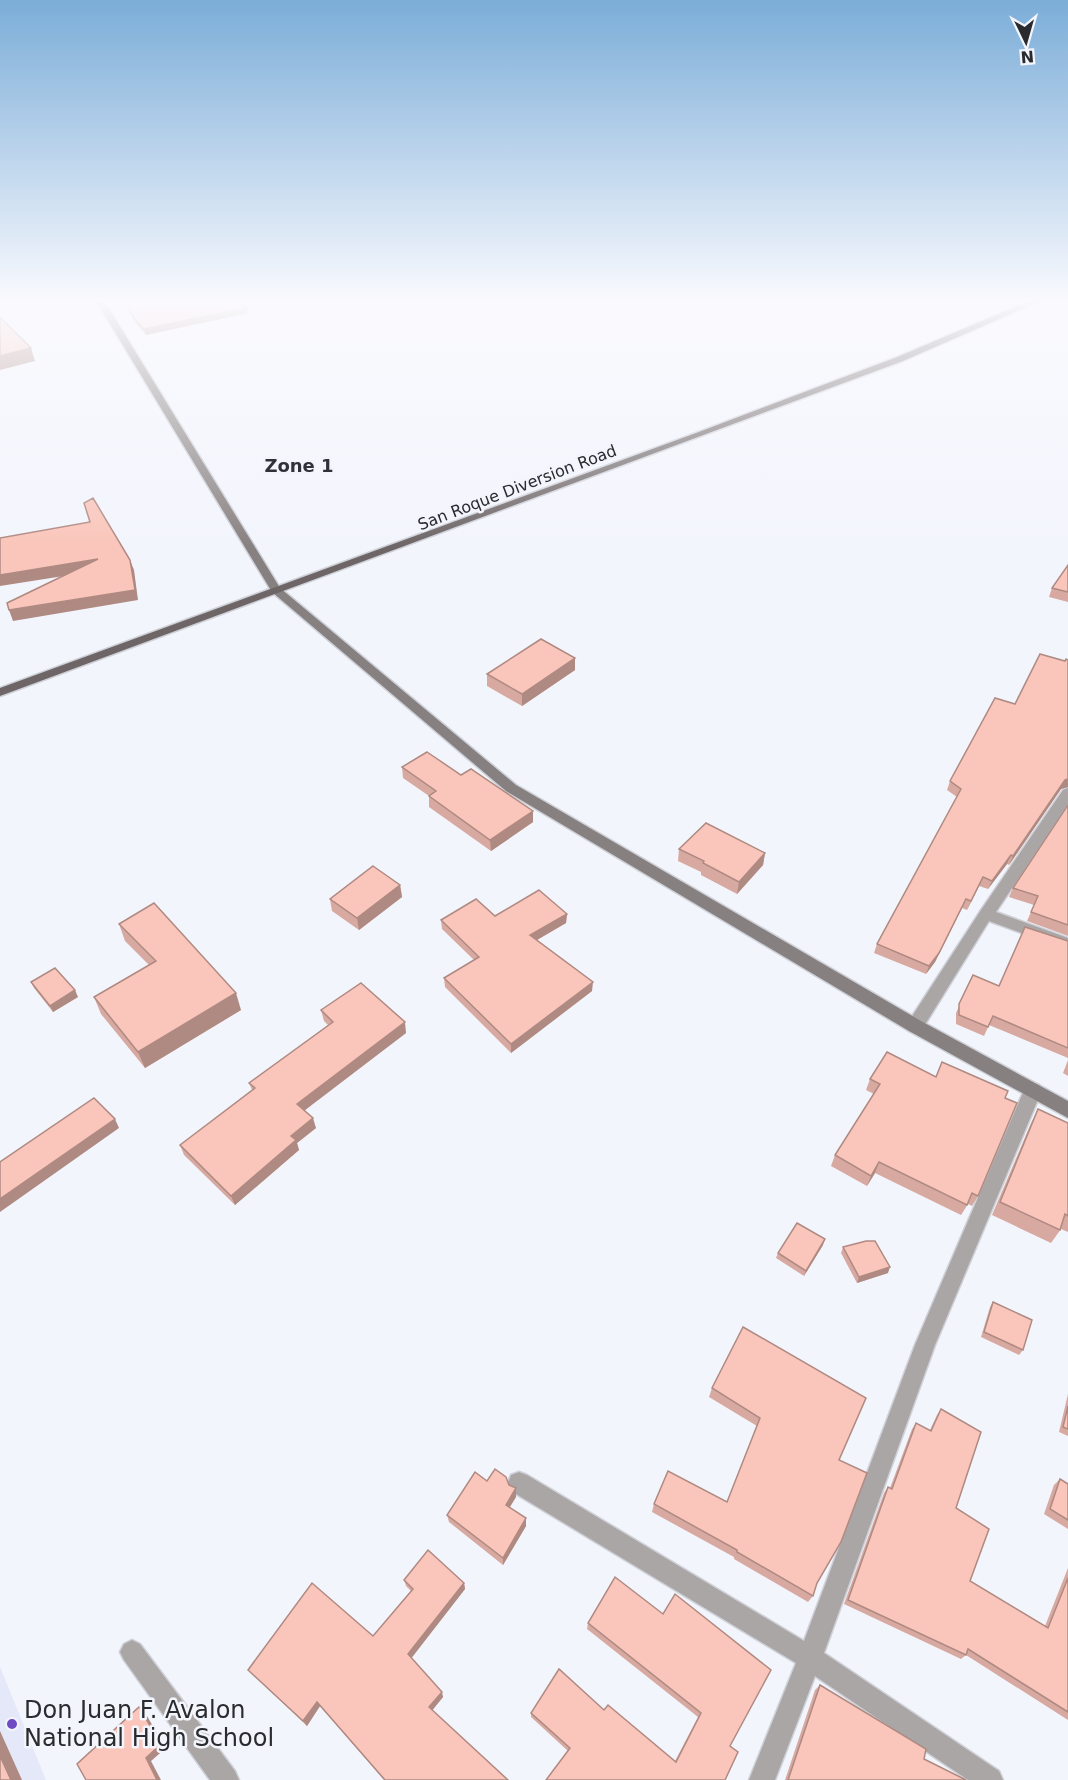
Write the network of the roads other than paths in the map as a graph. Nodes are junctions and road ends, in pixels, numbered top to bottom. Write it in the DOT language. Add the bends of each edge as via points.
graph roads {
  1 [pos="150,382"];
  2 [pos="838,382"];
  3 [pos="276,590"];
  4 [pos="0,692"];
  5 [pos="1068,793"];
  6 [pos="986,914"];
  7 [pos="1068,944"];
  8 [pos="915,1026"];
  9 [pos="1033,1090"];
  10 [pos="1068,1110"];
  11 [pos="519,1483"];
  12 [pos="132,1652"];
  13 [pos="810,1658"];
  14 [pos="226,1780"];
  15 [pos="762,1780"];
  16 [pos="990,1780"];
  1 -- 3 [label="street"];
  2 -- 3 [label="main road, San Roque Diversion Road"];
  3 -- 4 [label="main road, San Roque Diversion Road"];
  3 -- 8 [label="street" via="511,788"];
  5 -- 6 [label="street"];
  6 -- 7 [label="street"];
  6 -- 8 [label="street"];
  8 -- 9 [label="street"];
  9 -- 10 [label="street"];
  9 -- 13 [label="street" via="925,1345"];
  11 -- 13 [label="street"];
  12 -- 14 [label="street"];
  13 -- 15 [label="street"];
  13 -- 16 [label="street"];
}
